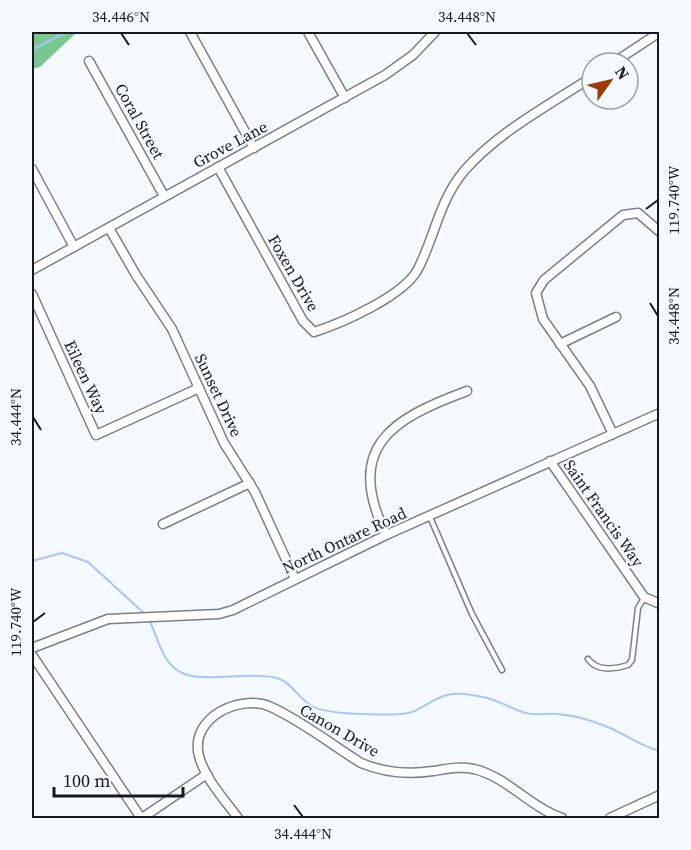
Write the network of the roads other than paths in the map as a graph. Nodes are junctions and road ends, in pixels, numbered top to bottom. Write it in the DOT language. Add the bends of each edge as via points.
graph roads {
  1 [pos="190,32"];
  2 [pos="308,32"];
  3 [pos="435,32"];
  4 [pos="660,32"];
  5 [pos="631,51"];
  6 [pos="89,61"];
  7 [pos="580,85"];
  8 [pos="345,99"];
  9 [pos="254,148"];
  10 [pos="218,167"];
  11 [pos="32,170"];
  12 [pos="164,196"];
  13 [pos="109,228"];
  14 [pos="660,232"];
  15 [pos="74,247"];
  16 [pos="32,270"];
  17 [pos="32,294"];
  18 [pos="616,317"];
  19 [pos="560,344"];
  20 [pos="199,388"];
  21 [pos="466,391"];
  22 [pos="660,413"];
  23 [pos="613,434"];
  24 [pos="550,461"];
  25 [pos="250,483"];
  26 [pos="430,516"];
  27 [pos="163,524"];
  28 [pos="386,535"];
  29 [pos="295,579"];
  30 [pos="644,597"];
  31 [pos="660,604"];
  32 [pos="32,648"];
  33 [pos="32,655"];
  34 [pos="588,659"];
  35 [pos="502,670"];
  36 [pos="207,774"];
  37 [pos="660,795"];
  38 [pos="142,819"];
  39 [pos="238,819"];
  40 [pos="562,819"];
  41 [pos="610,819"];
  1 -- 9 [label="street"];
  2 -- 8 [label="street"];
  3 -- 8 [label="street, Grove Lane" via="400,65"];
  4 -- 5 [label="street"];
  6 -- 12 [label="street, Coral Street"];
  7 -- 10 [label="street, Foxen Drive" via="492,144 464,171 444,202 409,282 365,310 314,332 303,321"];
  8 -- 9 [label="street, Grove Lane"];
  9 -- 10 [label="street, Grove Lane"];
  10 -- 12 [label="street, Grove Lane"];
  11 -- 15 [label="street"];
  12 -- 13 [label="street, Grove Lane"];
  13 -- 15 [label="street, Grove Lane"];
  13 -- 20 [label="street, Sunset Drive" via="172,329"];
  14 -- 19 [label="street" via="638,213 623,214 540,283 538,309"];
  15 -- 16 [label="street, Grove Lane"];
  17 -- 20 [label="street, Eileen Way" via="96,435"];
  18 -- 19 [label="street"];
  19 -- 23 [label="street" via="590,386"];
  20 -- 25 [label="street, Sunset Drive" via="230,454"];
  21 -- 28 [label="street" via="404,418 381,443 370,486"];
  22 -- 23 [label="street, North Ontare Road"];
  23 -- 24 [label="street, North Ontare Road"];
  24 -- 26 [label="street, North Ontare Road"];
  24 -- 30 [label="street, Saint Francis Way"];
  25 -- 27 [label="street"];
  25 -- 29 [label="street, Sunset Drive"];
  26 -- 28 [label="street, North Ontare Road"];
  26 -- 35 [label="lane" via="472,614"];
  28 -- 29 [label="street, North Ontare Road"];
  29 -- 32 [label="street, North Ontare Road" via="246,605 219,614 121,616"];
  30 -- 31 [label="street"];
  30 -- 34 [label="lane" via="638,608 632,660 628,665 601,668"];
  33 -- 38 [label="street"];
  36 -- 38 [label="street"];
  36 -- 39 [label="street, Canon Drive"];
  36 -- 40 [label="street, Canon Drive" via="198,746 208,721 230,706 262,704 376,769 392,773 475,769"];
  37 -- 41 [label="street"];
}
